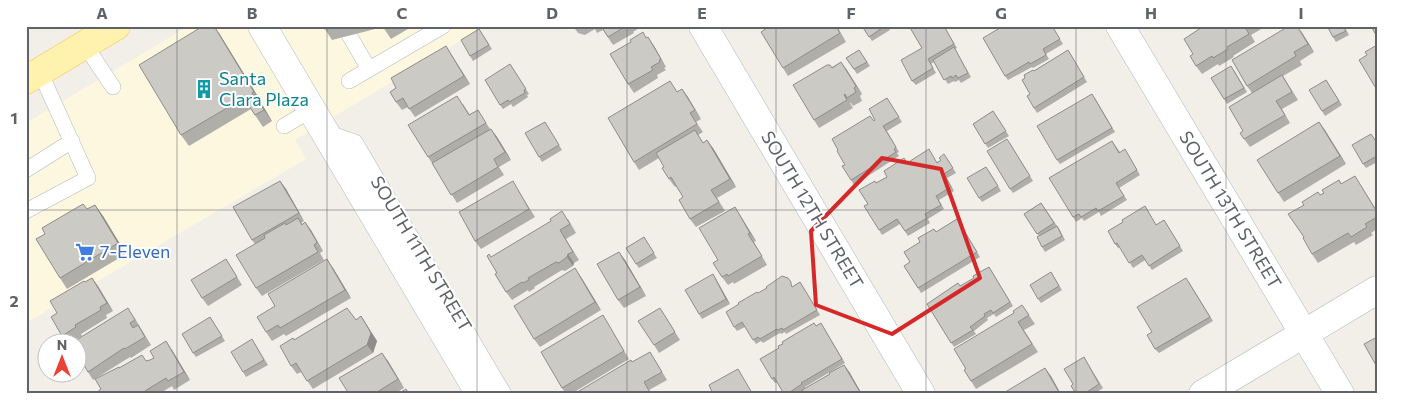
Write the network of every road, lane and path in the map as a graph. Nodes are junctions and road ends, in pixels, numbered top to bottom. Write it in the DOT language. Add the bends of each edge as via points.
graph roads {
  1 [pos="116,26"];
  2 [pos="262,26"];
  3 [pos="442,26"];
  4 [pos="703,26"];
  5 [pos="1120,26"];
  6 [pos="349,35"];
  7 [pos="85,45"];
  8 [pos="369,69"];
  9 [pos="33,76"];
  10 [pos="349,81"];
  11 [pos="113,87"];
  12 [pos="318,121"];
  13 [pos="284,126"];
  14 [pos="72,141"];
  15 [pos="26,170"];
  16 [pos="26,211"];
  17 [pos="1377,290"];
  18 [pos="1304,333"];
  19 [pos="480,394"];
  20 [pos="504,394"];
  21 [pos="921,394"];
  22 [pos="1203,394"];
  23 [pos="1340,394"];
  1 -- 7 [label="main road"];
  2 -- 12 [label="street, SOUTH 11TH STREET"];
  3 -- 8 [label="lane"];
  4 -- 21 [label="street, SOUTH 12TH STREET"];
  5 -- 18 [label="street, SOUTH 13TH STREET"];
  6 -- 8 [label="lane"];
  7 -- 9 [label="main road"];
  7 -- 11 [label="lane"];
  8 -- 10 [label="lane"];
  9 -- 14 [label="lane"];
  12 -- 13 [label="lane"];
  12 -- 19 [label="street, SOUTH 11TH STREET"];
  12 -- 20 [label="lane, SOUTH 11TH STREET" via="355,142"];
  14 -- 15 [label="lane"];
  14 -- 16 [label="lane" via="88,178"];
  17 -- 18 [label="street"];
  18 -- 22 [label="street"];
  18 -- 23 [label="street, SOUTH 13TH STREET"];
}
